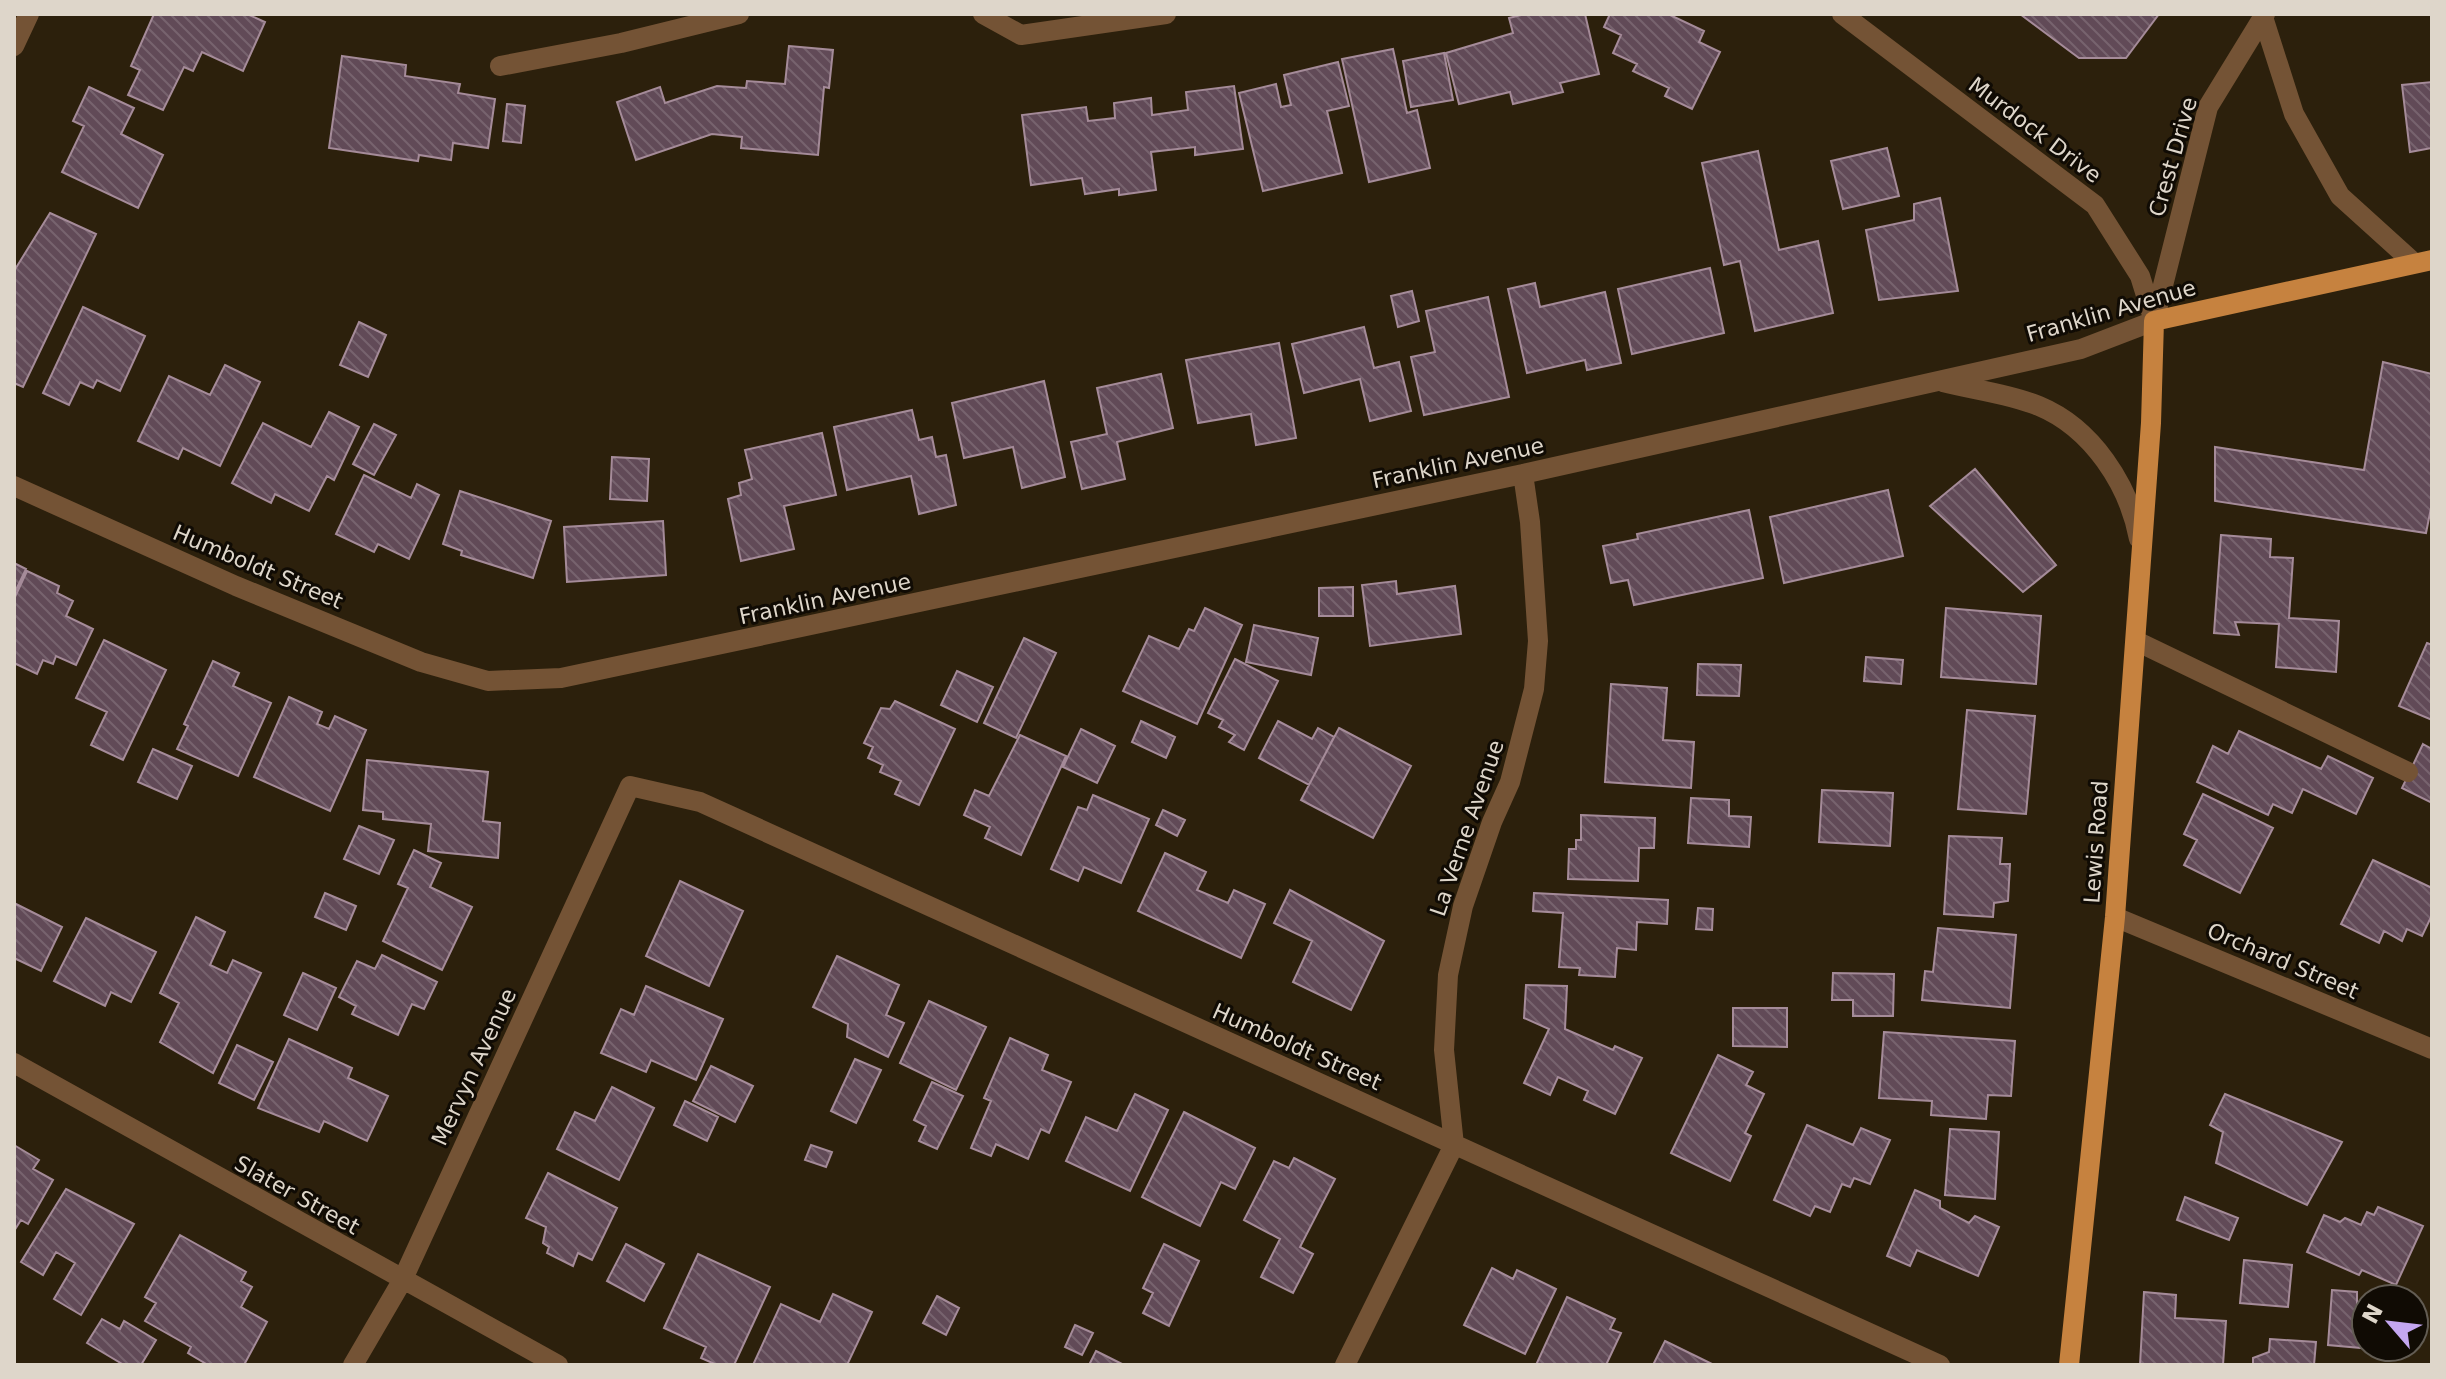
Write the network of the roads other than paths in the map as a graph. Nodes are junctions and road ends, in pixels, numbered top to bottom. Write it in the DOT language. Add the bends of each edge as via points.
graph roads {
  1 [pos="29,14"];
  2 [pos="739,14"];
  3 [pos="983,14"];
  4 [pos="1166,14"];
  5 [pos="1842,14"];
  6 [pos="2264,15"];
  7 [pos="14,46"];
  8 [pos="500,66"];
  9 [pos="2423,262"];
  10 [pos="2154,321"];
  11 [pos="1936,381"];
  12 [pos="1523,474"];
  13 [pos="14,486"];
  14 [pos="2142,555"];
  15 [pos="2136,641"];
  16 [pos="488,681"];
  17 [pos="2408,772"];
  18 [pos="630,786"];
  19 [pos="2115,917"];
  20 [pos="2432,1049"];
  21 [pos="14,1063"];
  22 [pos="1454,1145"];
  23 [pos="402,1281"];
  24 [pos="353,1365"];
  25 [pos="558,1365"];
  26 [pos="1345,1365"];
  27 [pos="1940,1365"];
  28 [pos="2069,1365"];
  1 -- 7 [label="street"];
  2 -- 8 [label="street"];
  3 -- 4 [label="street" via="1021,35"];
  5 -- 10 [label="street, Murdock Drive" via="2095,205 2140,276"];
  6 -- 9 [label="street, Crest Drive" via="2294,114 2340,196"];
  6 -- 10 [label="street, Crest Drive" via="2208,107"];
  9 -- 10 [label="main road, Franklin Avenue"];
  10 -- 11 [label="street, Franklin Avenue" via="2081,349"];
  10 -- 14 [label="main road, Lewis Road"];
  11 -- 12 [label="street, Franklin Avenue"];
  11 -- 14 [label="street" via="2039,405 2076,426 2133,507"];
  12 -- 16 [label="street, Franklin Avenue" via="561,678"];
  12 -- 22 [label="street, La Verne Avenue" via="1538,641 1534,689 1510,782 1463,906 1448,975 1444,1050"];
  13 -- 16 [label="street, Humboldt Street" via="236,586 407,656"];
  14 -- 15 [label="main road, Lewis Road"];
  15 -- 17 [label="street"];
  15 -- 19 [label="main road, Lewis Road"];
  18 -- 22 [label="street, Humboldt Street" via="700,802"];
  18 -- 23 [label="street, Mervyn Avenue"];
  19 -- 20 [label="street, Orchard Street"];
  19 -- 28 [label="main road, Lewis Road"];
  21 -- 23 [label="street, Slater Street"];
  22 -- 26 [label="street"];
  22 -- 27 [label="street, Humboldt Street"];
  23 -- 24 [label="street, Mervyn Avenue"];
  23 -- 25 [label="street, Slater Street"];
}
